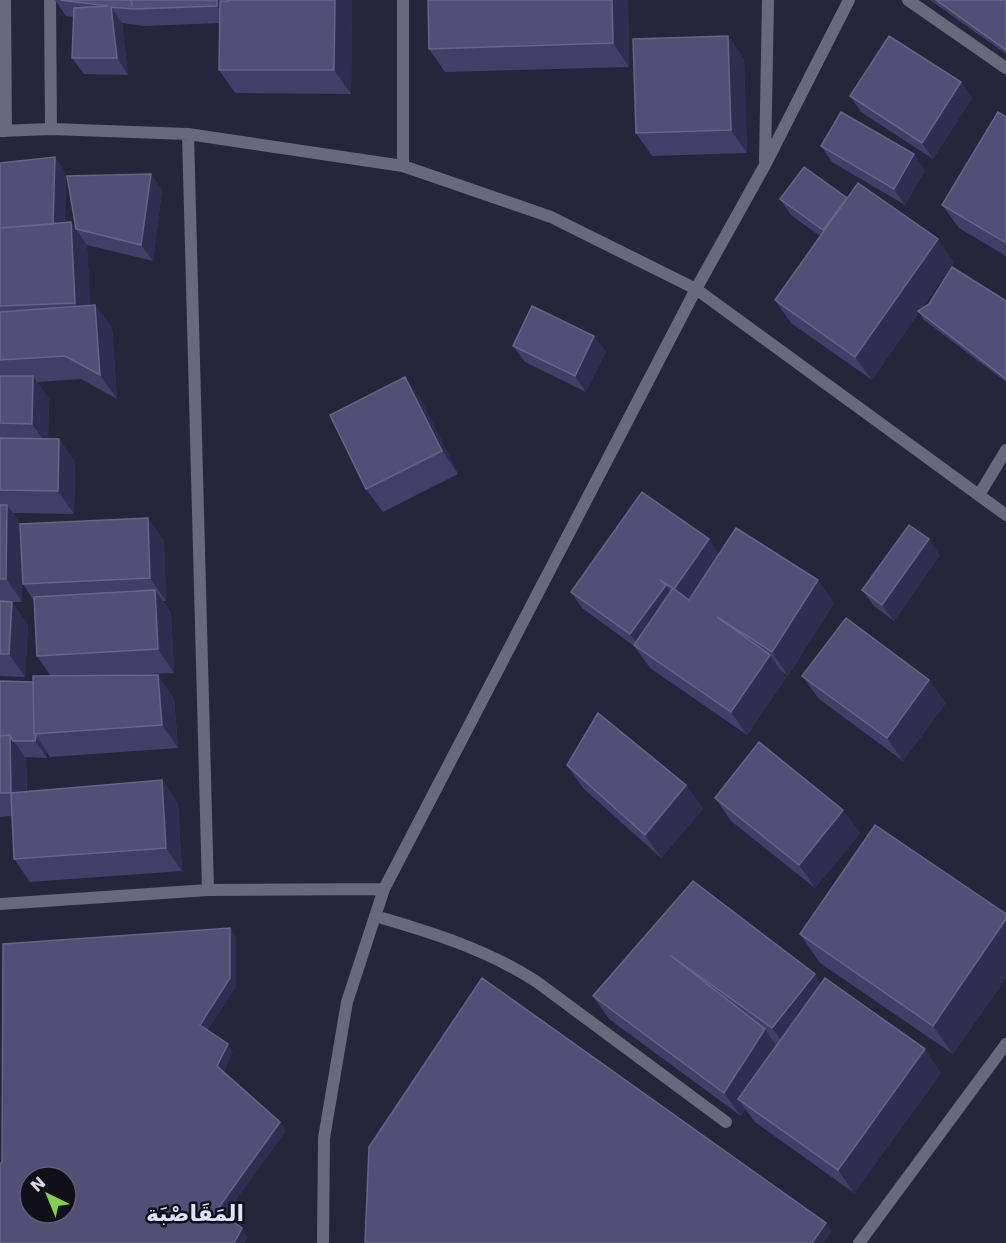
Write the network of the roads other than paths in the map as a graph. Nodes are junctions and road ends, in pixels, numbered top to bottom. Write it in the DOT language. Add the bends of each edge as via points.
graph roads {
  1 [pos="4,0"];
  2 [pos="50,0"];
  3 [pos="403,0"];
  4 [pos="768,0"];
  5 [pos="849,0"];
  6 [pos="908,0"];
  7 [pos="1006,69"];
  8 [pos="51,129"];
  9 [pos="3,131"];
  10 [pos="188,134"];
  11 [pos="765,165"];
  12 [pos="403,166"];
  13 [pos="696,289"];
  14 [pos="1006,450"];
  15 [pos="979,495"];
  16 [pos="1006,515"];
  17 [pos="384,889"];
  18 [pos="208,890"];
  19 [pos="0,904"];
  20 [pos="375,916"];
  21 [pos="1006,1044"];
  22 [pos="726,1122"];
  23 [pos="323,1243"];
  24 [pos="859,1243"];
  1 -- 9 [label="street"];
  2 -- 8 [label="street"];
  3 -- 12 [label="street"];
  4 -- 11 [label="street"];
  5 -- 11 [label="street"];
  6 -- 7 [label="street"];
  8 -- 9 [label="street"];
  8 -- 10 [label="street"];
  10 -- 12 [label="street"];
  10 -- 18 [label="street"];
  11 -- 13 [label="street"];
  12 -- 13 [label="street" via="551,217"];
  13 -- 15 [label="street"];
  13 -- 17 [label="street"];
  14 -- 15 [label="street"];
  15 -- 16 [label="street"];
  17 -- 18 [label="street"];
  17 -- 20 [label="street"];
  18 -- 19 [label="street"];
  20 -- 22 [label="street" via="432,933 507,963 537,981"];
  20 -- 23 [label="street" via="347,1002 324,1138"];
  21 -- 24 [label="street"];
}
